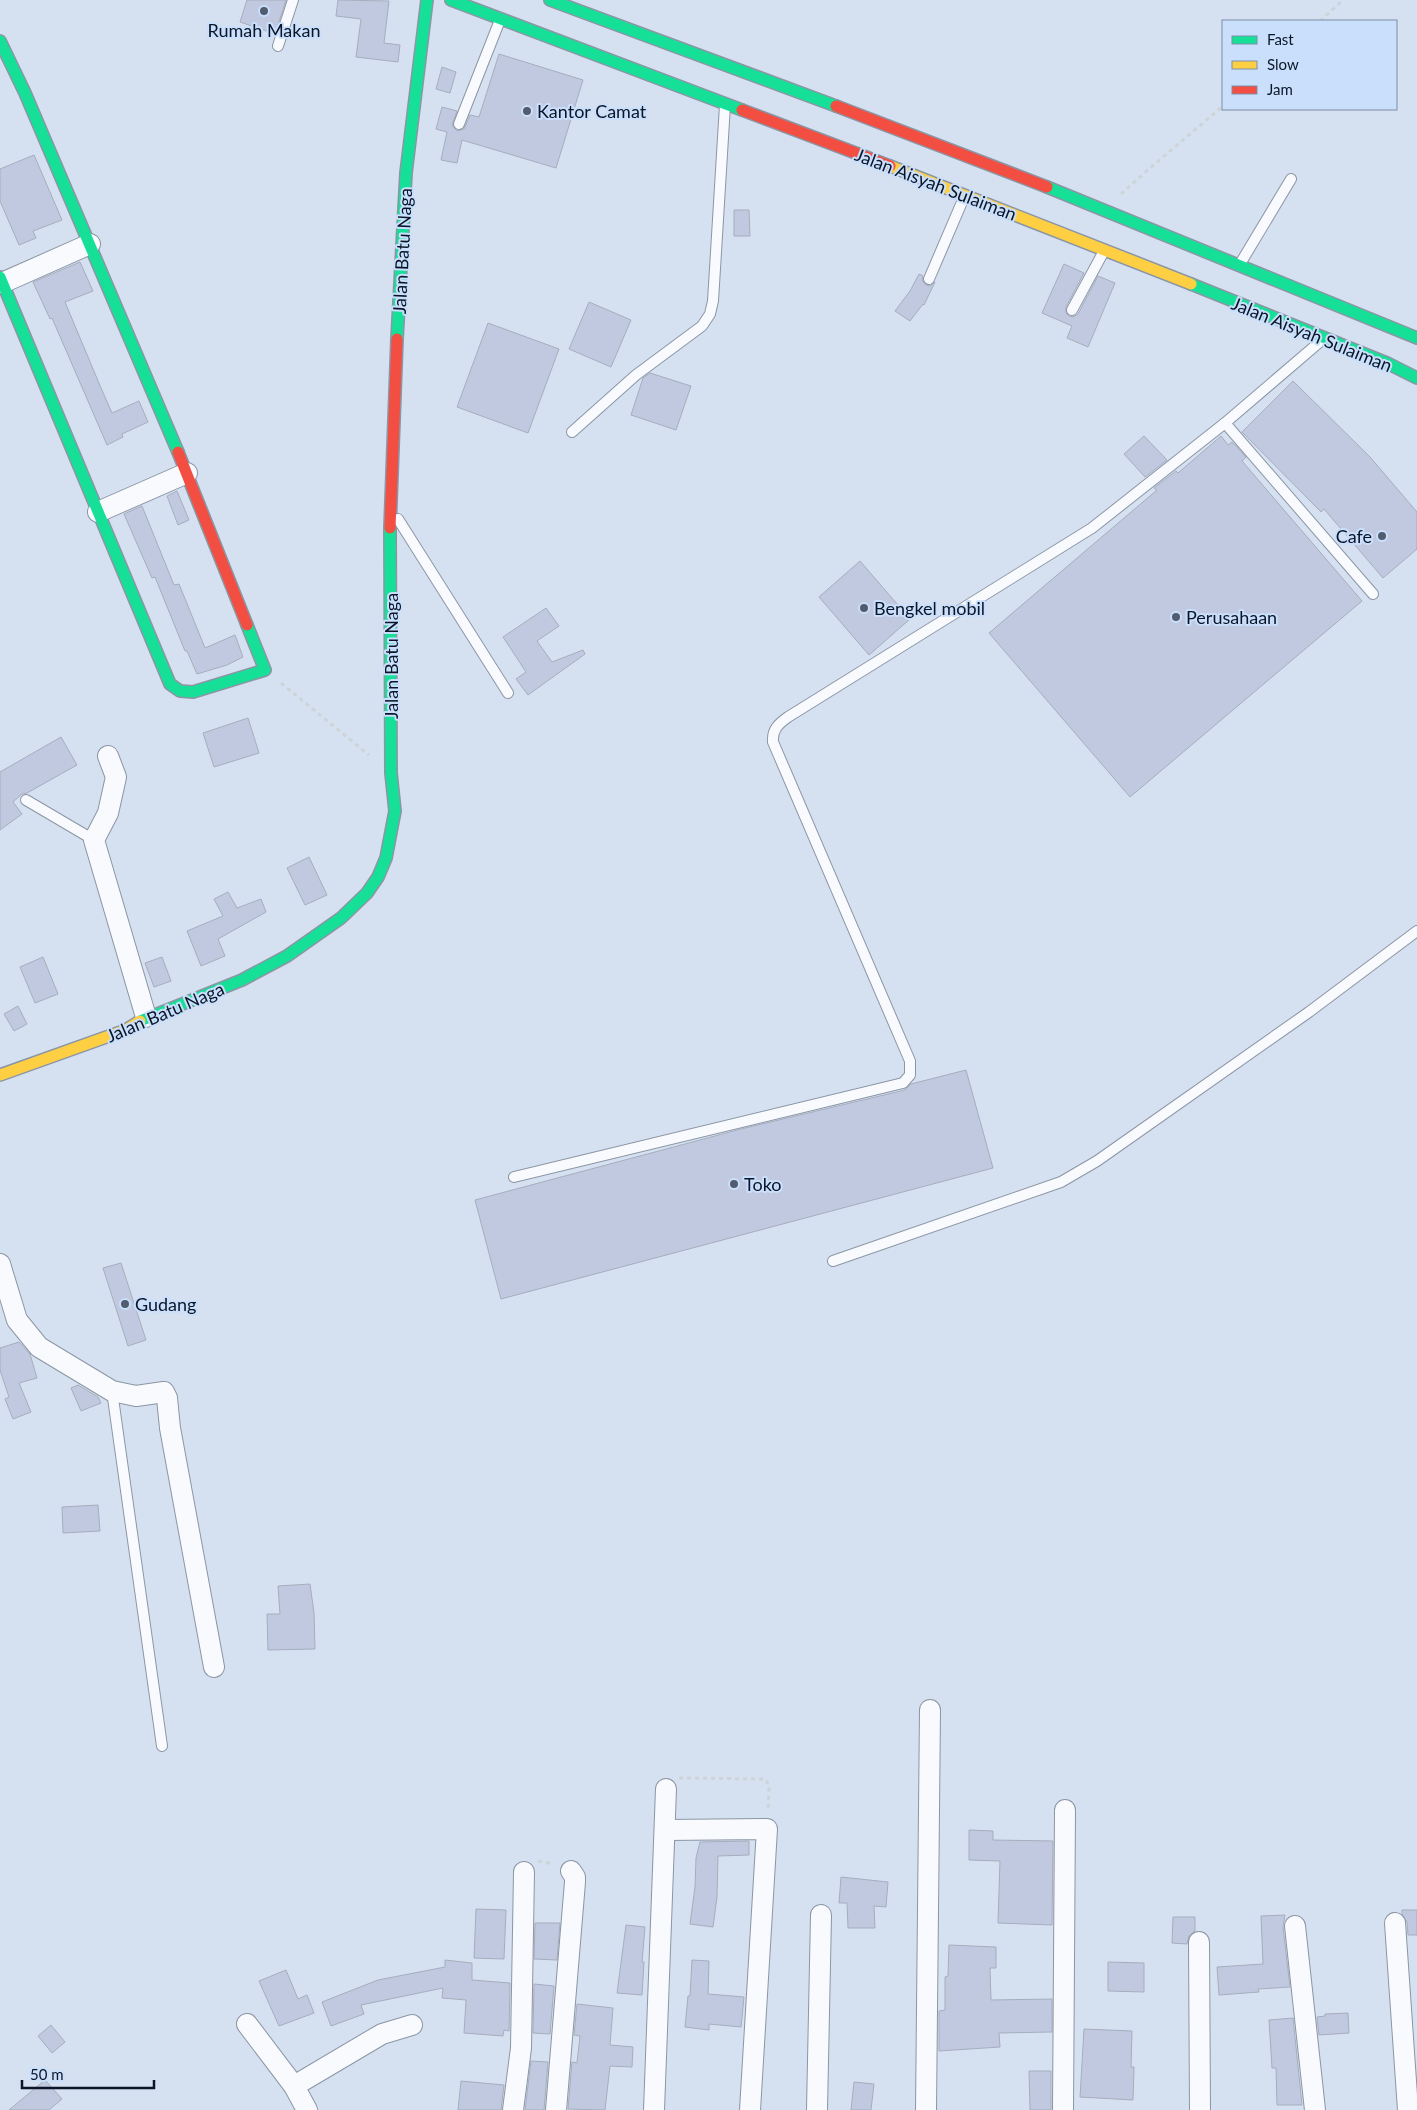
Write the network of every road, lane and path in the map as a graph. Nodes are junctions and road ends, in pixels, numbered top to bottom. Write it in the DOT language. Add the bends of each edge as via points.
graph roads {
  1 [pos="293,0"];
  2 [pos="427,0"];
  3 [pos="451,0"];
  4 [pos="550,0"];
  5 [pos="1343,0"];
  6 [pos="500,19"];
  7 [pos="1321,20"];
  8 [pos="0,41"];
  9 [pos="278,46"];
  10 [pos="726,104"];
  11 [pos="1222,107"];
  12 [pos="459,124"];
  13 [pos="1291,179"];
  14 [pos="965,194"];
  15 [pos="1104,210"];
  16 [pos="90,244"];
  17 [pos="1104,250"];
  18 [pos="1240,265"];
  19 [pos="929,278"];
  20 [pos="1,280"];
  21 [pos="1072,310"];
  22 [pos="1417,338"];
  23 [pos="1323,339"];
  24 [pos="1417,378"];
  25 [pos="1225,423"];
  26 [pos="572,432"];
  27 [pos="187,473"];
  28 [pos="390,508"];
  29 [pos="98,512"];
  30 [pos="1373,594"];
  31 [pos="266,670"];
  32 [pos="508,693"];
  33 [pos="108,756"];
  34 [pos="391,772"];
  35 [pos="26,800"];
  36 [pos="94,840"];
  37 [pos="1417,931"];
  38 [pos="146,1017"];
  39 [pos="0,1075"];
  40 [pos="514,1177"];
  41 [pos="833,1262"];
  42 [pos="0,1264"];
  43 [pos="112,1391"];
  44 [pos="214,1667"];
  45 [pos="930,1710"];
  46 [pos="162,1746"];
  47 [pos="666,1789"];
  48 [pos="1066,1810"];
  49 [pos="666,1830"];
  50 [pos="768,1830"];
  51 [pos="571,1870"];
  52 [pos="524,1872"];
  53 [pos="821,1915"];
  54 [pos="1395,1922"];
  55 [pos="1295,1926"];
  56 [pos="1199,1942"];
  57 [pos="246,2024"];
  58 [pos="412,2025"];
  59 [pos="294,2086"];
  60 [pos="307,2110"];
  61 [pos="513,2110"];
  62 [pos="556,2110"];
  63 [pos="654,2110"];
  64 [pos="750,2110"];
  65 [pos="817,2110"];
  66 [pos="926,2110"];
  67 [pos="1063,2110"];
  68 [pos="1200,2110"];
  69 [pos="1315,2110"];
  70 [pos="1408,2110"];
  1 -- 9 [label="lane"];
  2 -- 28 [label="main road, Jalan Batu Naga" via="406,173"];
  3 -- 6 [label="main road, Jalan Aisyah Sulaiman"];
  4 -- 15 [label="main road, Jalan Aisyah Sulaiman"];
  5 -- 7 [label="path"];
  6 -- 10 [label="main road, Jalan Aisyah Sulaiman"];
  6 -- 12 [label="lane"];
  8 -- 16 [label="main road"];
  10 -- 14 [label="main road, Jalan Aisyah Sulaiman"];
  10 -- 26 [label="lane" via="710,314 702,326 636,375"];
  11 -- 15 [label="path"];
  13 -- 18 [label="lane"];
  14 -- 17 [label="main road, Jalan Aisyah Sulaiman"];
  14 -- 19 [label="lane"];
  15 -- 18 [label="main road, Jalan Aisyah Sulaiman"];
  16 -- 20 [label="street"];
  16 -- 27 [label="main road"];
  17 -- 21 [label="lane"];
  17 -- 23 [label="main road, Jalan Aisyah Sulaiman"];
  18 -- 22 [label="main road, Jalan Aisyah Sulaiman"];
  20 -- 29 [label="main road"];
  23 -- 24 [label="main road, Jalan Aisyah Sulaiman"];
  23 -- 25 [label="lane"];
  25 -- 30 [label="lane"];
  25 -- 40 [label="lane" via="1092,528 788,717 772,735 772,742 910,1062 910,1075 903,1083"];
  27 -- 29 [label="street"];
  27 -- 31 [label="main road"];
  28 -- 32 [label="lane"];
  28 -- 34 [label="main road, Jalan Batu Naga"];
  29 -- 31 [label="main road" via="175,690 192,692"];
  31 -- 34 [label="path"];
  33 -- 36 [label="street" via="116,776 108,813"];
  34 -- 38 [label="main road, Jalan Batu Naga" via="395,811 391,838 386,858 368,893 341,918 287,956 242,980"];
  35 -- 36 [label="lane"];
  36 -- 38 [label="street"];
  37 -- 41 [label="lane" via="1309,1012 1098,1161 1068,1178"];
  38 -- 39 [label="main road, Jalan Batu Naga" via="126,1030"];
  42 -- 43 [label="street" via="17,1320 39,1347"];
  43 -- 44 [label="street" via="136,1396 164,1392 167,1398"];
  43 -- 46 [label="lane"];
  45 -- 66 [label="street"];
  47 -- 49 [label="street"];
  47 -- 50 [label="path" via="667,1781 673,1778 765,1779 769,1784"];
  48 -- 67 [label="street"];
  49 -- 50 [label="street"];
  49 -- 63 [label="street"];
  50 -- 64 [label="street"];
  51 -- 52 [label="path" via="534,1860 528,1862"];
  51 -- 62 [label="street" via="575,1882"];
  52 -- 61 [label="street" via="521,2048"];
  53 -- 65 [label="street"];
  54 -- 70 [label="street"];
  55 -- 69 [label="street"];
  56 -- 68 [label="street"];
  57 -- 59 [label="street"];
  58 -- 59 [label="street" via="382,2034"];
  59 -- 60 [label="street"];
}
